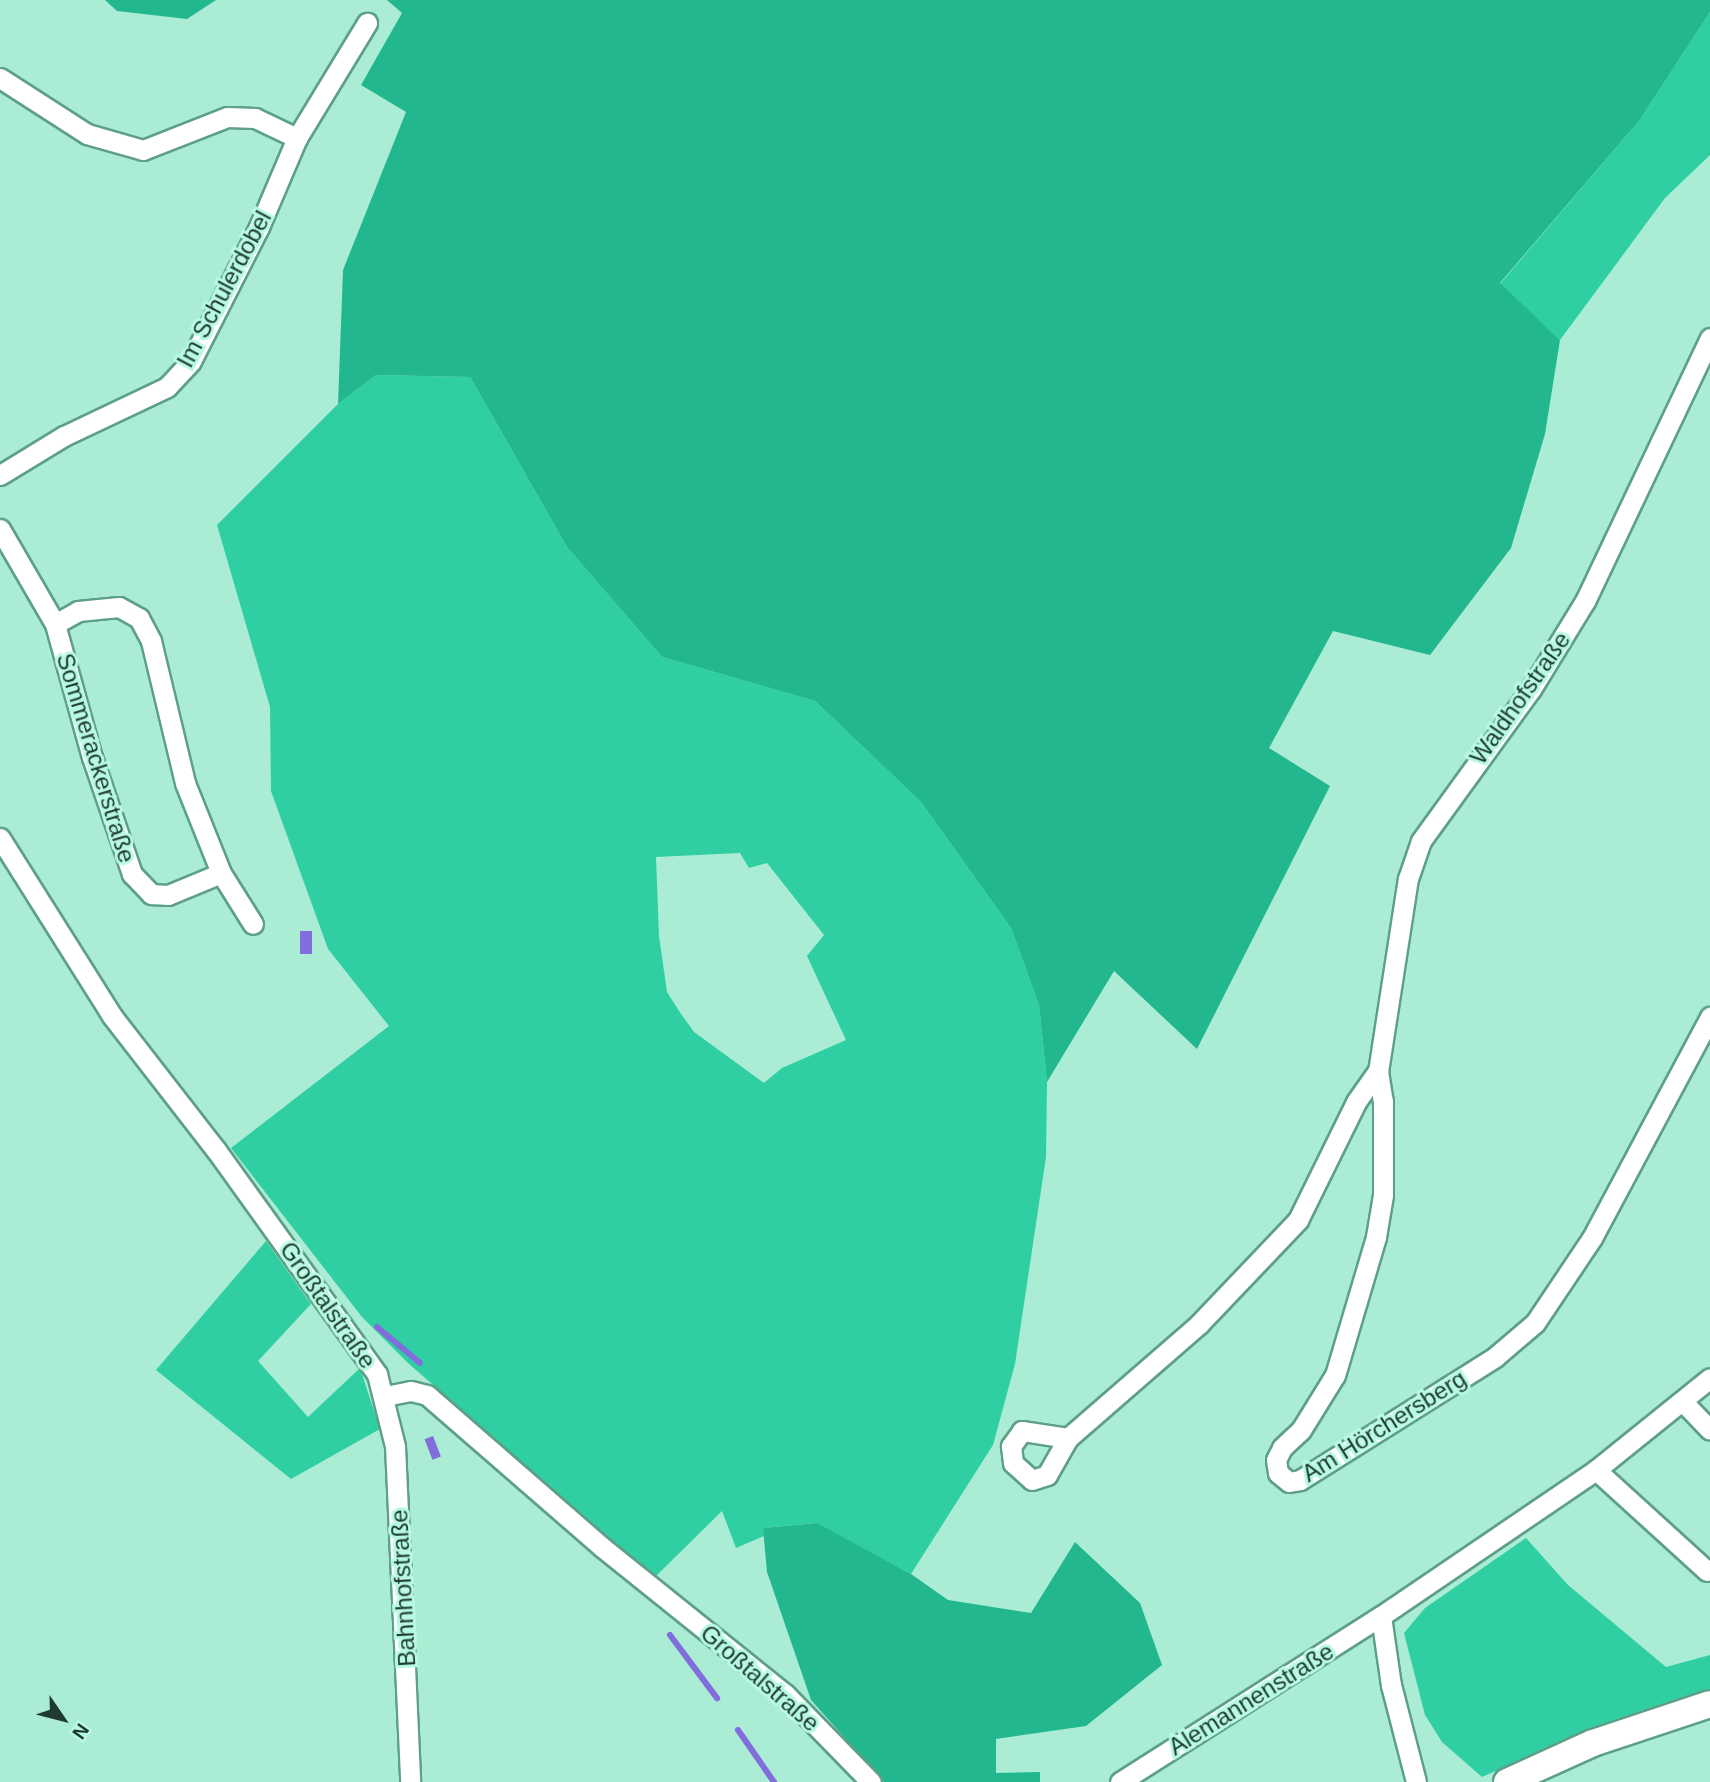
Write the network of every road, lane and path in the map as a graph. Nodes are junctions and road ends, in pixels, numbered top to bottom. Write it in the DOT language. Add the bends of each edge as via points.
graph roads {
  1 [pos="367,23"];
  2 [pos="0,78"];
  3 [pos="297,138"];
  4 [pos="1710,338"];
  5 [pos="0,475"];
  6 [pos="0,529"];
  7 [pos="55,624"];
  8 [pos="1,842"];
  9 [pos="221,873"];
  10 [pos="253,924"];
  11 [pos="1710,1017"];
  12 [pos="1378,1071"];
  13 [pos="1710,1378"];
  14 [pos="385,1396"];
  15 [pos="1684,1403"];
  16 [pos="1710,1430"];
  17 [pos="1068,1438"];
  18 [pos="1596,1470"];
  19 [pos="1707,1571"];
  20 [pos="1381,1616"];
  21 [pos="1710,1704"];
  22 [pos="410,1782"];
  23 [pos="871,1782"];
  24 [pos="1120,1782"];
  25 [pos="1416,1782"];
  26 [pos="1507,1782"];
  1 -- 3 [label="street, Im Schulerdobel"];
  2 -- 3 [label="street" via="86,134 142,150 227,117 256,118"];
  3 -- 5 [label="street, Im Schulerdobel" via="259,227 191,361 167,387 64,436"];
  4 -- 12 [label="street, Waldhofstraße" via="1585,601 1531,689 1421,841 1408,878"];
  6 -- 7 [label="street, Sommerackerstraße"];
  7 -- 9 [label="street, Sommerackerstraße" via="78,611 119,607 139,618 151,641 185,783"];
  7 -- 9 [label="street, Sommerackerstraße" via="92,757 132,874 151,894 168,895"];
  8 -- 14 [label="street, Großtalstraße" via="112,1016 356,1341"];
  9 -- 10 [label="street, Sommerackerstraße"];
  11 -- 12 [label="street, Am Hörchersberg" via="1592,1238 1535,1323 1495,1357 1300,1480 1289,1482 1278,1473 1276,1460 1301,1430 1335,1374 1376,1237 1382,1195 1383,1101"];
  12 -- 17 [label="street" via="1356,1102 1298,1220 1199,1324"];
  13 -- 15 [label="street, Alemannenstraße"];
  14 -- 22 [label="street, Bahnhofstraße" via="398,1492"];
  14 -- 23 [label="street, Großtalstraße" via="411,1391 427,1395 602,1547 785,1694"];
  15 -- 16 [label="street"];
  15 -- 18 [label="street, Alemannenstraße"];
  18 -- 19 [label="street"];
  18 -- 20 [label="street, Alemannenstraße"];
  20 -- 24 [label="street, Alemannenstraße"];
  20 -- 25 [label="street" via="1391,1685"];
  21 -- 26 [label="street" via="1593,1743"];
}
